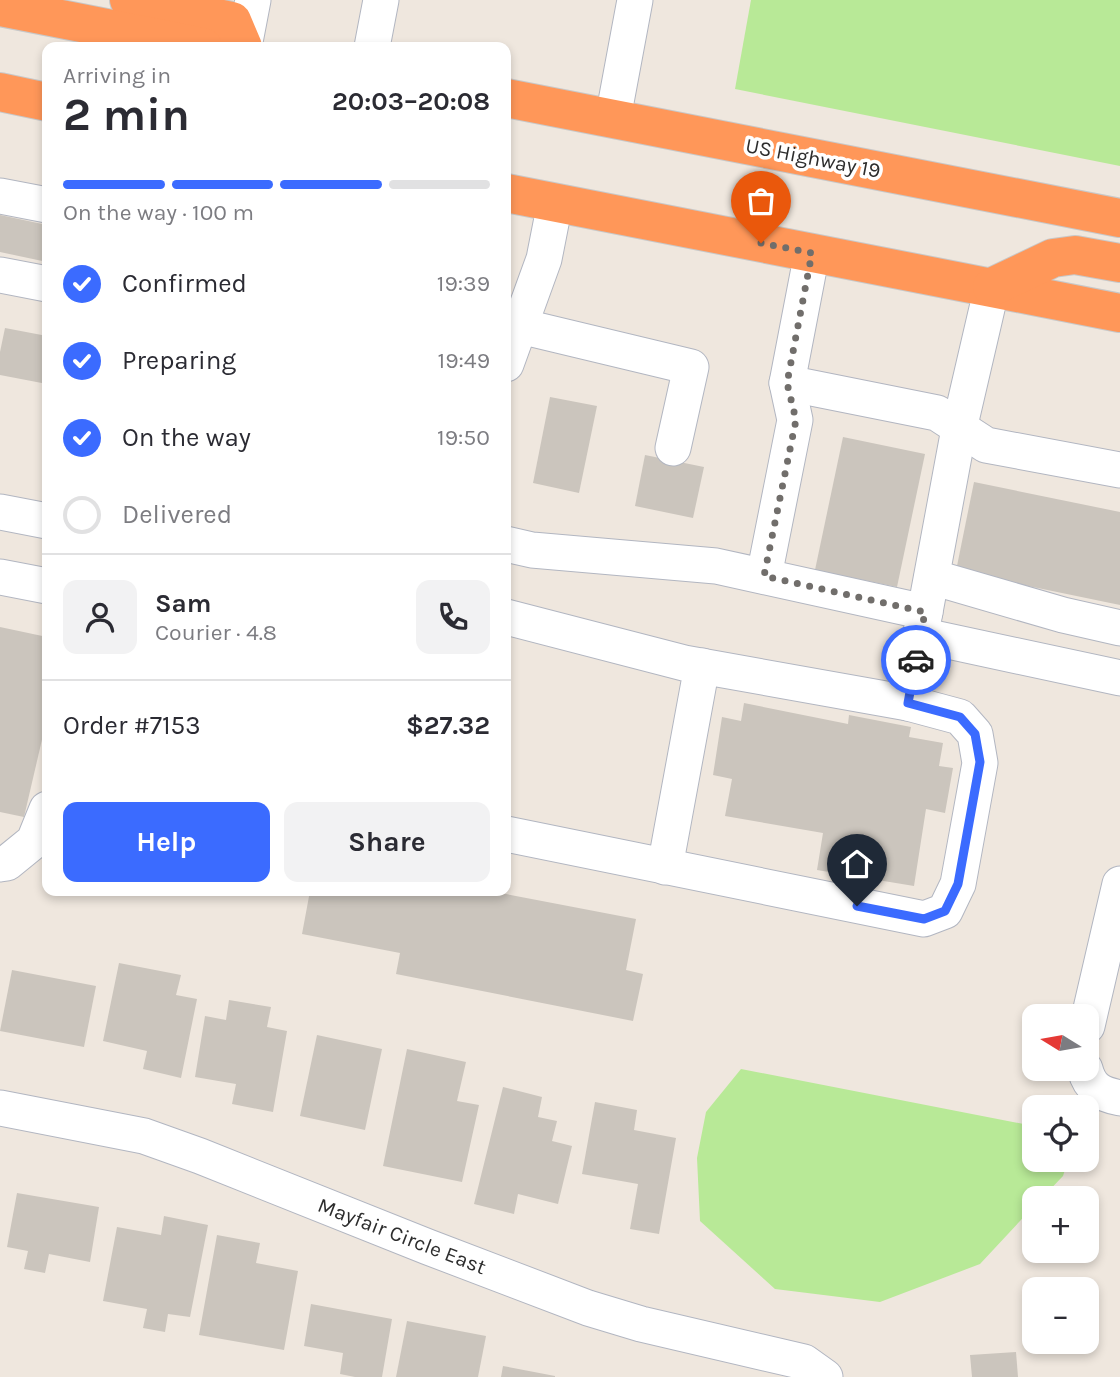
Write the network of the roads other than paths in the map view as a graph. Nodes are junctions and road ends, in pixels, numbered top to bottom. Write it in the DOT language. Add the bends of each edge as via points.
graph roads {
  1 [pos="132,0"];
  2 [pos="253,0"];
  3 [pos="381,0"];
  4 [pos="635,0"];
  5 [pos="0,7"];
  6 [pos="178,42"];
  7 [pos="242,42"];
  8 [pos="245,42"];
  9 [pos="373,42"];
  10 [pos="2,93"];
  11 [pos="511,99"];
  12 [pos="42,101"];
  13 [pos="613,118"];
  14 [pos="511,194"];
  15 [pos="0,197"];
  16 [pos="555,203"];
  17 [pos="42,204"];
  18 [pos="1120,218"];
  19 [pos="812,253"];
  20 [pos="1120,263"];
  21 [pos="0,275"];
  22 [pos="42,283"];
  23 [pos="992,287"];
  24 [pos="1120,313"];
  25 [pos="520,326"];
  26 [pos="511,349"];
  27 [pos="787,383"];
  28 [pos="959,429"];
  29 [pos="673,449"];
  30 [pos="1120,470"];
  31 [pos="0,512"];
  32 [pos="42,521"];
  33 [pos="511,545"];
  34 [pos="764,576"];
  35 [pos="0,577"];
  36 [pos="932,577"];
  37 [pos="42,585"];
  38 [pos="511,618"];
  39 [pos="923,624"];
  40 [pos="1120,628"];
  41 [pos="702,666"];
  42 [pos="1120,678"];
  43 [pos="908,703"];
  44 [pos="42,821"];
  45 [pos="511,835"];
  46 [pos="0,864"];
  47 [pos="665,867"];
  48 [pos="1120,884"];
  49 [pos="1100,1009"];
  50 [pos="1089,1082"];
  51 [pos="1120,1098"];
  52 [pos="0,1108"];
  53 [pos="815,1370"];
  1 -- 7 [label="highway" via="232,21"];
  2 -- 8 [label="street"];
  3 -- 9 [label="street"];
  4 -- 13 [label="street"];
  5 -- 6 [label="highway"];
  10 -- 12 [label="highway"];
  11 -- 13 [label="highway, US Highway 19"];
  13 -- 18 [label="highway, US Highway 19"];
  14 -- 16 [label="highway"];
  15 -- 17 [label="street"];
  16 -- 19 [label="highway"];
  16 -- 25 [label="street" via="544,259"];
  19 -- 23 [label="highway"];
  19 -- 27 [label="street"];
  20 -- 23 [label="highway" via="1075,255 1053,258"];
  21 -- 22 [label="street"];
  23 -- 24 [label="highway"];
  23 -- 28 [label="street"];
  25 -- 26 [label="street"];
  25 -- 29 [label="street" via="691,368"];
  27 -- 28 [label="street" via="937,413"];
  27 -- 34 [label="street" via="796,420"];
  28 -- 30 [label="street" via="986,445"];
  28 -- 36 [label="street"];
  31 -- 32 [label="street"];
  33 -- 34 [label="street" via="716,566"];
  34 -- 39 [label="street"];
  35 -- 37 [label="street"];
  36 -- 39 [label="street"];
  36 -- 40 [label="street"];
  38 -- 41 [label="street"];
  39 -- 42 [label="street"];
  39 -- 43 [label="street"];
  41 -- 43 [label="street"];
  41 -- 47 [label="street"];
  43 -- 47 [label="street" via="960,717 975,734 980,762 958,884 945,911 924,919"];
  44 -- 46 [label="street" via="34,841"];
  45 -- 47 [label="street"];
  48 -- 49 [label="street"];
  50 -- 51 [label="street" via="1096,1091"];
  52 -- 53 [label="street, Mayfair Circle East" via="144,1136 588,1308"];
}
